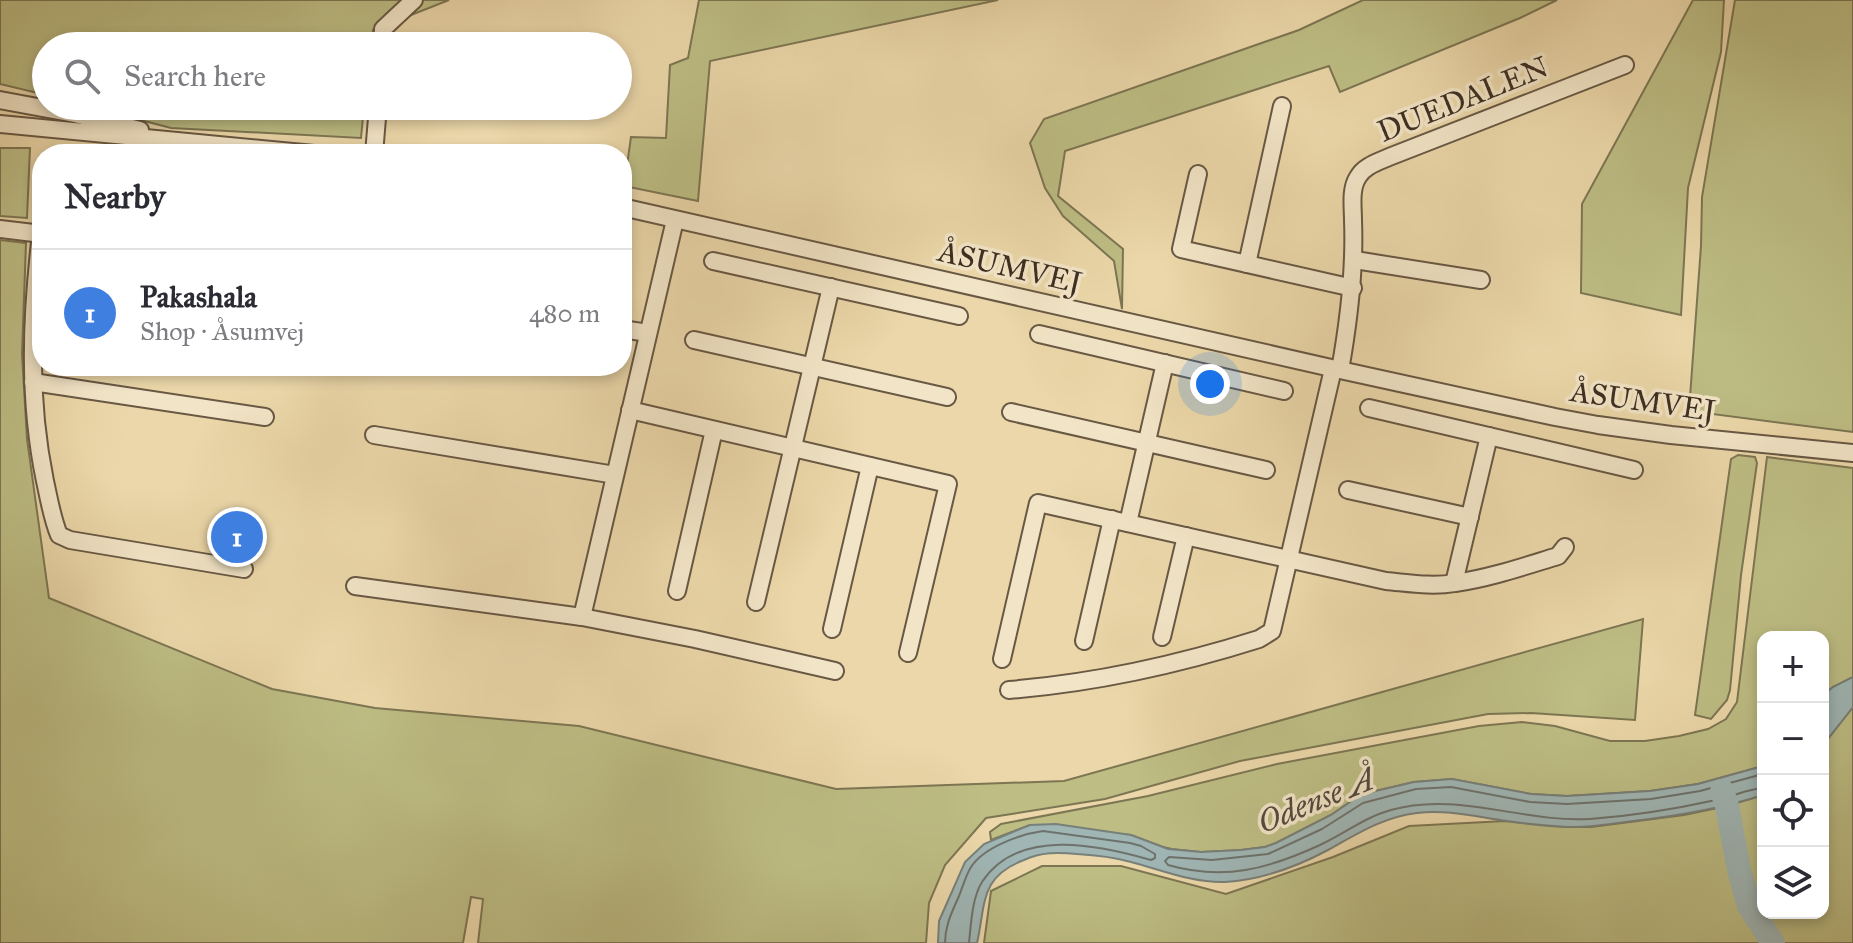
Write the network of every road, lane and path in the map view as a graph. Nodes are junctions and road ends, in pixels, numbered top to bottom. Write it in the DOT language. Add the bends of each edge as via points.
graph roads {
  1 [pos="414,0"];
  2 [pos="383,32"];
  3 [pos="1625,65"];
  4 [pos="0,100"];
  5 [pos="32,106"];
  6 [pos="1282,106"];
  7 [pos="101,120"];
  8 [pos="377,120"];
  9 [pos="0,124"];
  10 [pos="204,144"];
  11 [pos="375,144"];
  12 [pos="1198,174"];
  13 [pos="632,209"];
  14 [pos="675,220"];
  15 [pos="0,229"];
  16 [pos="32,233"];
  17 [pos="1355,260"];
  18 [pos="713,261"];
  19 [pos="1247,264"];
  20 [pos="1481,280"];
  21 [pos="831,287"];
  22 [pos="1353,288"];
  23 [pos="959,316"];
  24 [pos="632,331"];
  25 [pos="648,333"];
  26 [pos="1039,334"];
  27 [pos="694,340"];
  28 [pos="1165,363"];
  29 [pos="813,367"];
  30 [pos="1336,370"];
  31 [pos="33,376"];
  32 [pos="33,382"];
  33 [pos="1284,391"];
  34 [pos="947,397"];
  35 [pos="1369,408"];
  36 [pos="630,410"];
  37 [pos="1011,412"];
  38 [pos="265,417"];
  39 [pos="714,430"];
  40 [pos="374,435"];
  41 [pos="1489,436"];
  42 [pos="1146,443"];
  43 [pos="794,448"];
  44 [pos="1853,453"];
  45 [pos="870,466"];
  46 [pos="1266,470"];
  47 [pos="1634,470"];
  48 [pos="615,475"];
  49 [pos="1348,490"];
  50 [pos="1470,517"];
  51 [pos="1120,521"];
  52 [pos="1186,536"];
  53 [pos="1565,547"];
  54 [pos="1289,559"];
  55 [pos="244,569"];
  56 [pos="1454,583"];
  57 [pos="355,586"];
  58 [pos="677,591"];
  59 [pos="756,602"];
  60 [pos="582,617"];
  61 [pos="832,629"];
  62 [pos="1162,637"];
  63 [pos="1084,641"];
  64 [pos="908,653"];
  65 [pos="1002,659"];
  66 [pos="835,671"];
  67 [pos="1009,690"];
  1 -- 2 [label="street"];
  3 -- 17 [label="street, DUEDALEN" via="1366,168 1353,193"];
  4 -- 5 [label="street"];
  6 -- 19 [label="street"];
  7 -- 10 [label="street"];
  8 -- 11 [label="street"];
  9 -- 10 [label="street"];
  12 -- 19 [label="street" via="1181,249"];
  13 -- 14 [label="street, ÅSUMVEJ"];
  14 -- 25 [label="street"];
  14 -- 30 [label="street, ÅSUMVEJ"];
  15 -- 16 [label="street"];
  17 -- 20 [label="street"];
  17 -- 22 [label="street, DUEDALEN"];
  18 -- 21 [label="street, ÅSUMVEJ"];
  19 -- 22 [label="street"];
  21 -- 23 [label="street, ÅSUMVEJ"];
  21 -- 29 [label="street"];
  22 -- 30 [label="street, DUEDALEN"];
  24 -- 25 [label="street"];
  25 -- 36 [label="street"];
  26 -- 28 [label="street, ÅSUMVEJ"];
  27 -- 29 [label="street"];
  28 -- 33 [label="street, ÅSUMVEJ"];
  28 -- 42 [label="street"];
  29 -- 34 [label="street"];
  29 -- 43 [label="street"];
  30 -- 44 [label="street, ÅSUMVEJ" via="1598,425"];
  30 -- 54 [label="street"];
  31 -- 32 [label="street"];
  32 -- 38 [label="street"];
  32 -- 55 [label="street" via="40,459 59,535"];
  35 -- 41 [label="street"];
  36 -- 39 [label="street"];
  36 -- 48 [label="street"];
  37 -- 42 [label="street"];
  39 -- 43 [label="street"];
  39 -- 58 [label="street"];
  40 -- 48 [label="street"];
  41 -- 47 [label="street"];
  41 -- 50 [label="street"];
  42 -- 46 [label="street"];
  42 -- 51 [label="street"];
  43 -- 45 [label="street"];
  43 -- 59 [label="street"];
  45 -- 61 [label="street"];
  45 -- 64 [label="street" via="948,484"];
  48 -- 60 [label="street"];
  49 -- 50 [label="street"];
  50 -- 56 [label="street"];
  51 -- 52 [label="street"];
  51 -- 63 [label="street"];
  51 -- 65 [label="street" via="1038,503"];
  52 -- 54 [label="street"];
  52 -- 62 [label="street"];
  53 -- 56 [label="street" via="1558,556"];
  54 -- 56 [label="street" via="1386,581"];
  54 -- 67 [label="street" via="1268,634 1162,667"];
  57 -- 60 [label="street"];
  60 -- 66 [label="street"];
}
